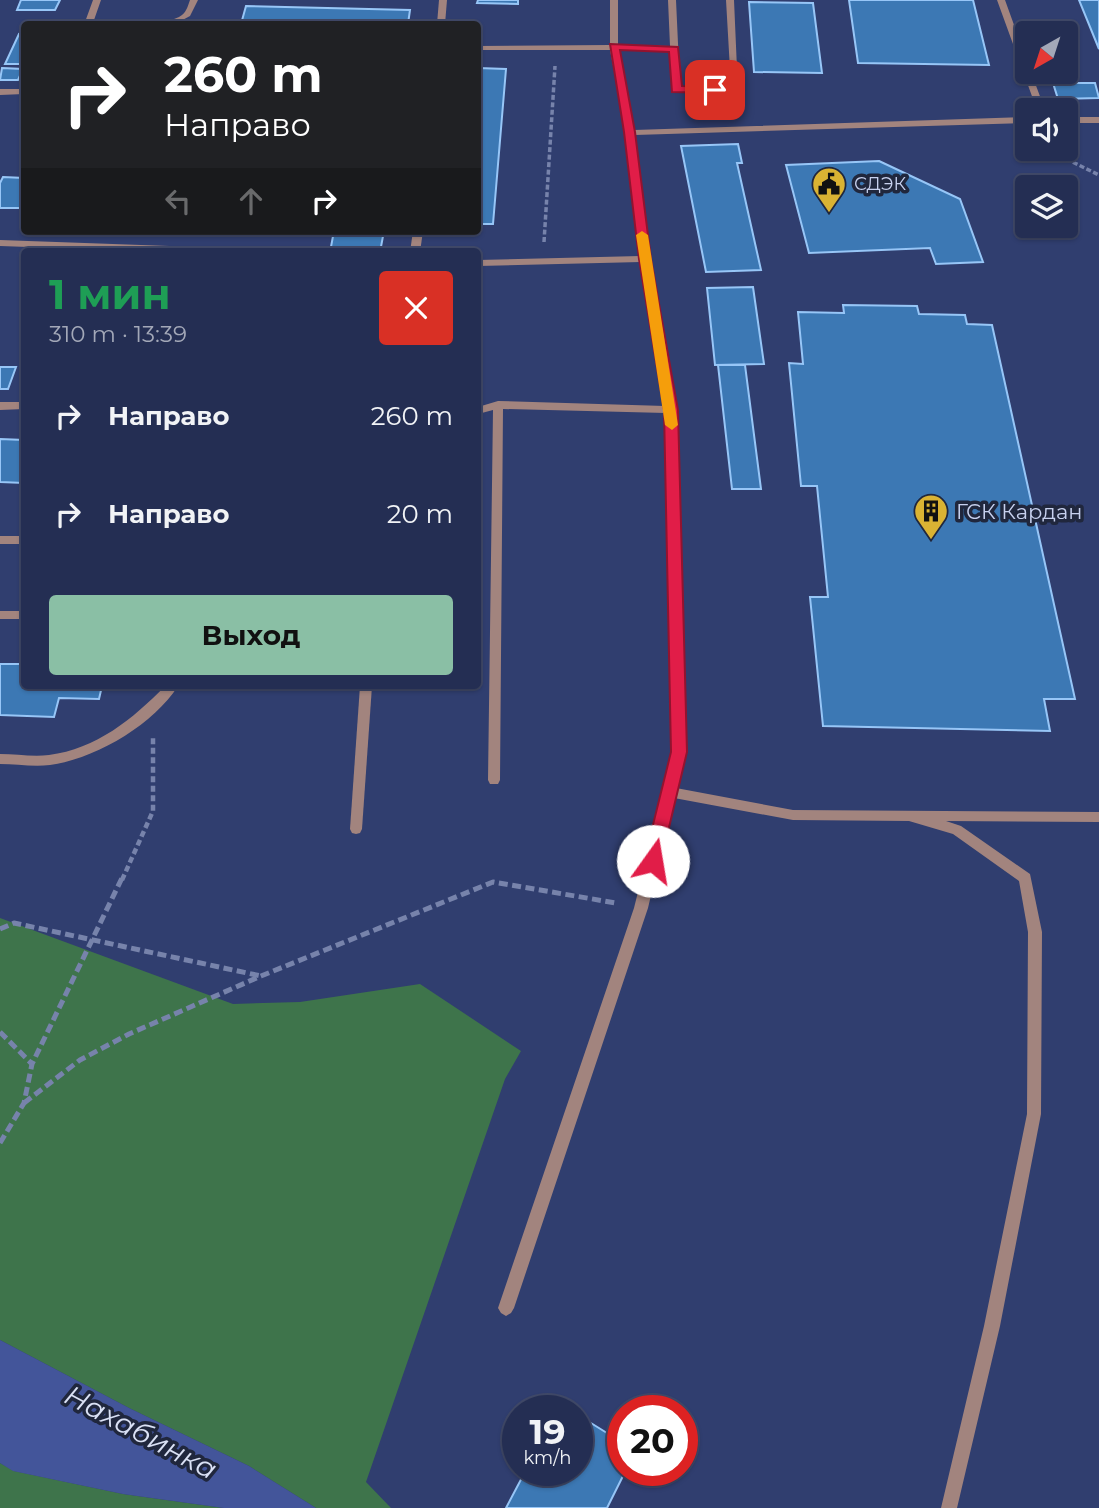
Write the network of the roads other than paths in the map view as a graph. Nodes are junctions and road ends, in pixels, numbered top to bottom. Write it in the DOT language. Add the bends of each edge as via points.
graph roads {
  1 [pos="97,0"];
  2 [pos="194,0"];
  3 [pos="443,0"];
  4 [pos="614,0"];
  5 [pos="673,0"];
  6 [pos="730,0"];
  7 [pos="1000,0"];
  8 [pos="88,21"];
  9 [pos="176,21"];
  10 [pos="441,21"];
  11 [pos="614,47"];
  12 [pos="481,48"];
  13 [pos="674,49"];
  14 [pos="0,92"];
  15 [pos="21,92"];
  16 [pos="1037,98"];
  17 [pos="1015,120"];
  18 [pos="1078,120"];
  19 [pos="1099,120"];
  20 [pos="630,132"];
  21 [pos="0,243"];
  22 [pos="141,248"];
  23 [pos="645,259"];
  24 [pos="481,263"];
  25 [pos="498,405"];
  26 [pos="0,406"];
  27 [pos="21,406"];
  28 [pos="481,409"];
  29 [pos="671,410"];
  30 [pos="0,540"];
  31 [pos="21,540"];
  32 [pos="0,615"];
  33 [pos="21,615"];
  34 [pos="169,689"];
  35 [pos="366,689"];
  36 [pos="0,759"];
  37 [pos="494,780"];
  38 [pos="669,792"];
  39 [pos="906,816"];
  40 [pos="1099,817"];
  41 [pos="356,829"];
  42 [pos="506,1308"];
  43 [pos="949,1508"];
  1 -- 8 [label="lane"];
  2 -- 9 [label="lane" via="190,12"];
  3 -- 10 [label="lane"];
  4 -- 11 [label="lane"];
  5 -- 13 [label="lane"];
  6 -- 13 [label="lane" via="735,90 676,90"];
  7 -- 16 [label="lane"];
  11 -- 12 [label="lane"];
  11 -- 13 [label="lane"];
  11 -- 20 [label="lane"];
  14 -- 15 [label="lane"];
  17 -- 20 [label="lane"];
  18 -- 19 [label="lane"];
  20 -- 23 [label="lane"];
  21 -- 22 [label="lane"];
  23 -- 24 [label="lane"];
  23 -- 29 [label="lane"];
  25 -- 28 [label="lane"];
  25 -- 29 [label="lane"];
  25 -- 37 [label="lane"];
  26 -- 27 [label="lane"];
  29 -- 38 [label="lane" via="679,752"];
  30 -- 31 [label="lane"];
  32 -- 33 [label="lane"];
  34 -- 36 [label="lane" via="153,708 84,752 49,760"];
  35 -- 41 [label="lane"];
  38 -- 39 [label="lane" via="793,815"];
  38 -- 42 [label="lane" via="641,908"];
  39 -- 40 [label="lane"];
  39 -- 43 [label="lane" via="957,830 1026,878 1035,932 1034,1114 992,1326"];
}
